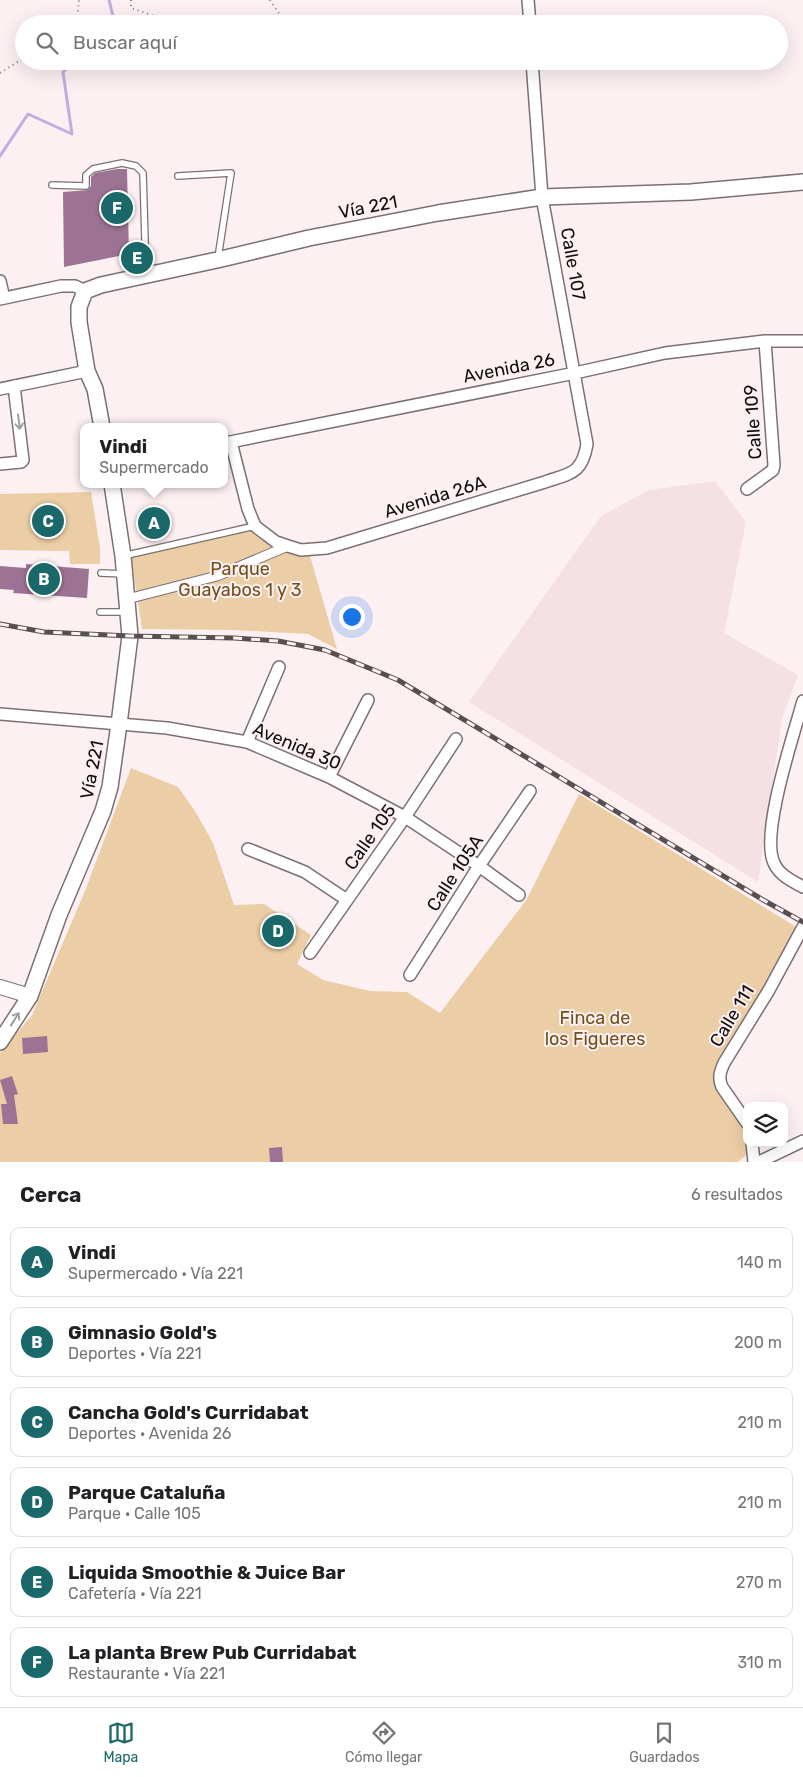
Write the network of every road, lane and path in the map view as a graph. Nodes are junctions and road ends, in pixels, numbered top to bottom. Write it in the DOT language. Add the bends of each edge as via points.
graph roads {
  1 [pos="79,0"];
  2 [pos="131,0"];
  3 [pos="270,0"];
  4 [pos="528,0"];
  5 [pos="78,15"];
  6 [pos="151,15"];
  7 [pos="280,15"];
  8 [pos="529,15"];
  9 [pos="15,64"];
  10 [pos="533,70"];
  11 [pos="0,73"];
  12 [pos="178,176"];
  13 [pos="803,182"];
  14 [pos="52,185"];
  15 [pos="542,197"];
  16 [pos="218,260"];
  17 [pos="146,274"];
  18 [pos="0,281"];
  19 [pos="85,291"];
  20 [pos="2,299"];
  21 [pos="765,341"];
  22 [pos="803,341"];
  23 [pos="87,371"];
  24 [pos="575,373"];
  25 [pos="14,386"];
  26 [pos="0,389"];
  27 [pos="101,423"];
  28 [pos="228,443"];
  29 [pos="0,464"];
  30 [pos="577,470"];
  31 [pos="113,488"];
  32 [pos="747,489"];
  33 [pos="255,526"];
  34 [pos="288,546"];
  35 [pos="123,556"];
  36 [pos="101,573"];
  37 [pos="125,574"];
  38 [pos="128,606"];
  39 [pos="100,612"];
  40 [pos="279,667"];
  41 [pos="368,700"];
  42 [pos="803,701"];
  43 [pos="0,714"];
  44 [pos="119,724"];
  45 [pos="456,739"];
  46 [pos="248,742"];
  47 [pos="329,777"];
  48 [pos="530,790"];
  49 [pos="405,817"];
  50 [pos="248,849"];
  51 [pos="480,866"];
  52 [pos="803,887"];
  53 [pos="519,895"];
  54 [pos="347,900"];
  55 [pos="803,927"];
  56 [pos="310,953"];
  57 [pos="410,975"];
  58 [pos="0,987"];
  59 [pos="30,996"];
  60 [pos="0,1042"];
  61 [pos="743,1117"];
  62 [pos="803,1140"];
  63 [pos="752,1147"];
  64 [pos="754,1162"];
  65 [pos="759,1162"];
  1 -- 5 [label="path"];
  2 -- 6 [label="path" via="131,8"];
  3 -- 7 [label="path"];
  4 -- 8 [label="street"];
  9 -- 11 [label="path"];
  10 -- 15 [label="street, Calle 107"];
  12 -- 16 [label="lane" via="231,173"];
  13 -- 15 [label="main road, Vía 221" via="691,192"];
  14 -- 17 [label="lane" via="86,186 86,175 93,169 122,163 136,166 143,174"];
  15 -- 16 [label="main road, Vía 221" via="401,220"];
  15 -- 24 [label="street, Calle 107"];
  16 -- 17 [label="main road, Vía 221"];
  17 -- 19 [label="main road, Vía 221"];
  18 -- 20 [label="street"];
  19 -- 20 [label="street" via="75,286 61,286"];
  19 -- 23 [label="main road" via="78,306"];
  21 -- 22 [label="street, Avenida 26"];
  21 -- 24 [label="street, Avenida 26" via="665,353"];
  21 -- 32 [label="street, Calle 109" via="774,465 773,470"];
  23 -- 25 [label="street"];
  23 -- 27 [label="main road" via="96,389"];
  24 -- 28 [label="street, Avenida 26"];
  24 -- 30 [label="street, Calle 107" via="587,444 584,459"];
  25 -- 26 [label="street"];
  25 -- 29 [label="street, one-way" via="23,457 21,462"];
  28 -- 33 [label="street"];
  30 -- 34 [label="street, Avenida 26A" via="327,548 301,550"];
  31 -- 35 [label="main road, Vía 221"];
  33 -- 34 [label="street" via="276,542"];
  33 -- 35 [label="lane"];
  34 -- 38 [label="street" via="218,576"];
  35 -- 37 [label="main road, Vía 221"];
  36 -- 37 [label="lane"];
  37 -- 38 [label="main road, Vía 221"];
  38 -- 39 [label="lane"];
  38 -- 44 [label="main road, Vía 221" via="130,636"];
  40 -- 46 [label="street"];
  41 -- 47 [label="street"];
  42 -- 52 [label="street" via="770,828 772,861 790,880"];
  43 -- 44 [label="street, Avenida 30"];
  44 -- 46 [label="street, Avenida 30" via="166,728"];
  44 -- 59 [label="main road, Vía 221" via="110,787 103,811 59,915"];
  45 -- 49 [label="street, Calle 105"];
  46 -- 47 [label="street, Avenida 30"];
  47 -- 49 [label="street, Avenida 30"];
  48 -- 51 [label="street, Calle 105A"];
  49 -- 51 [label="street, Avenida 30"];
  49 -- 54 [label="street, Calle 105"];
  50 -- 54 [label="street" via="305,872"];
  51 -- 53 [label="street, Avenida 30"];
  51 -- 57 [label="street, Calle 105A"];
  54 -- 56 [label="street, Calle 105"];
  55 -- 61 [label="street, Calle 111" via="719,1074 722,1087"];
  58 -- 59 [label="street"];
  60 -- 59 [label="main road, Vía 221, one-way"];
  62 -- 65 [label="street"];
  63 -- 64 [label="street"];
}
